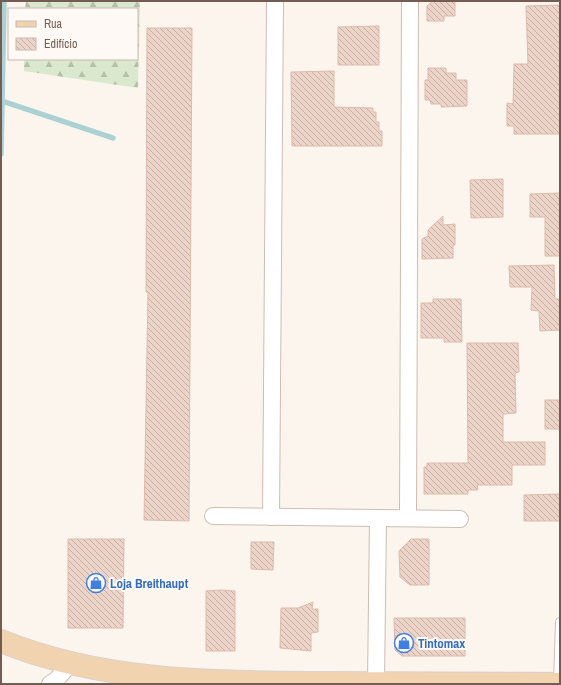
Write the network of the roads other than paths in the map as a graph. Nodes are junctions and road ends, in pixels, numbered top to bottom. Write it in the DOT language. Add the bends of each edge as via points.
graph roads {
  1 [pos="275,1"];
  2 [pos="410,1"];
  3 [pos="213,516"];
  4 [pos="271,517"];
  5 [pos="378,518"];
  6 [pos="408,518"];
  7 [pos="460,519"];
  8 [pos="560,622"];
  9 [pos="1,641"];
  10 [pos="71,663"];
  11 [pos="367,683"];
  12 [pos="50,684"];
  13 [pos="401,684"];
  14 [pos="456,684"];
  15 [pos="559,684"];
  1 -- 4 [label="street"];
  2 -- 6 [label="street"];
  3 -- 4 [label="street"];
  4 -- 5 [label="street"];
  5 -- 6 [label="street"];
  5 -- 11 [label="street"];
  6 -- 7 [label="street"];
  8 -- 15 [label="lane"];
  9 -- 10 [label="main road"];
  10 -- 11 [label="main road" via="173,680"];
  10 -- 12 [label="street"];
  11 -- 13 [label="main road"];
  13 -- 14 [label="main road"];
  14 -- 15 [label="main road"];
}
